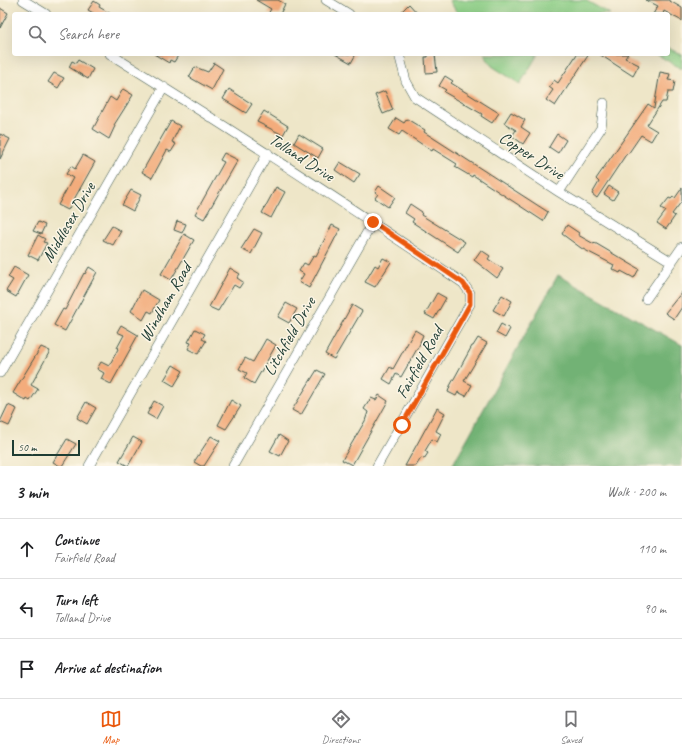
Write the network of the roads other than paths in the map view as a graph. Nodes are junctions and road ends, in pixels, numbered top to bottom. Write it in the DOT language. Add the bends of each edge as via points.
graph roads {
  1 [pos="23,0"];
  2 [pos="326,0"];
  3 [pos="43,12"];
  4 [pos="346,12"];
  5 [pos="113,56"];
  6 [pos="400,56"];
  7 [pos="164,87"];
  8 [pos="604,103"];
  9 [pos="268,153"];
  10 [pos="559,192"];
  11 [pos="373,222"];
  12 [pos="682,247"];
  13 [pos="672,262"];
  14 [pos="470,293"];
  15 [pos="646,299"];
  16 [pos="0,373"];
  17 [pos="89,466"];
  18 [pos="233,466"];
  19 [pos="377,466"];
  1 -- 3 [label="street"];
  2 -- 4 [label="street"];
  5 -- 7 [label="street, Tolland Drive"];
  6 -- 10 [label="street, Copper Drive" via="406,81 415,98"];
  7 -- 9 [label="street, Tolland Drive"];
  7 -- 16 [label="street, Middlesex Drive"];
  8 -- 10 [label="street" via="601,128"];
  9 -- 11 [label="street, Tolland Drive"];
  9 -- 17 [label="street, Windham Road"];
  10 -- 13 [label="street, Copper Drive"];
  11 -- 14 [label="street, Tolland Drive" via="463,283"];
  11 -- 18 [label="street, Litchfield Drive"];
  12 -- 13 [label="street"];
  13 -- 15 [label="street"];
  14 -- 19 [label="street, Fairfield Road" via="470,304"];
}
